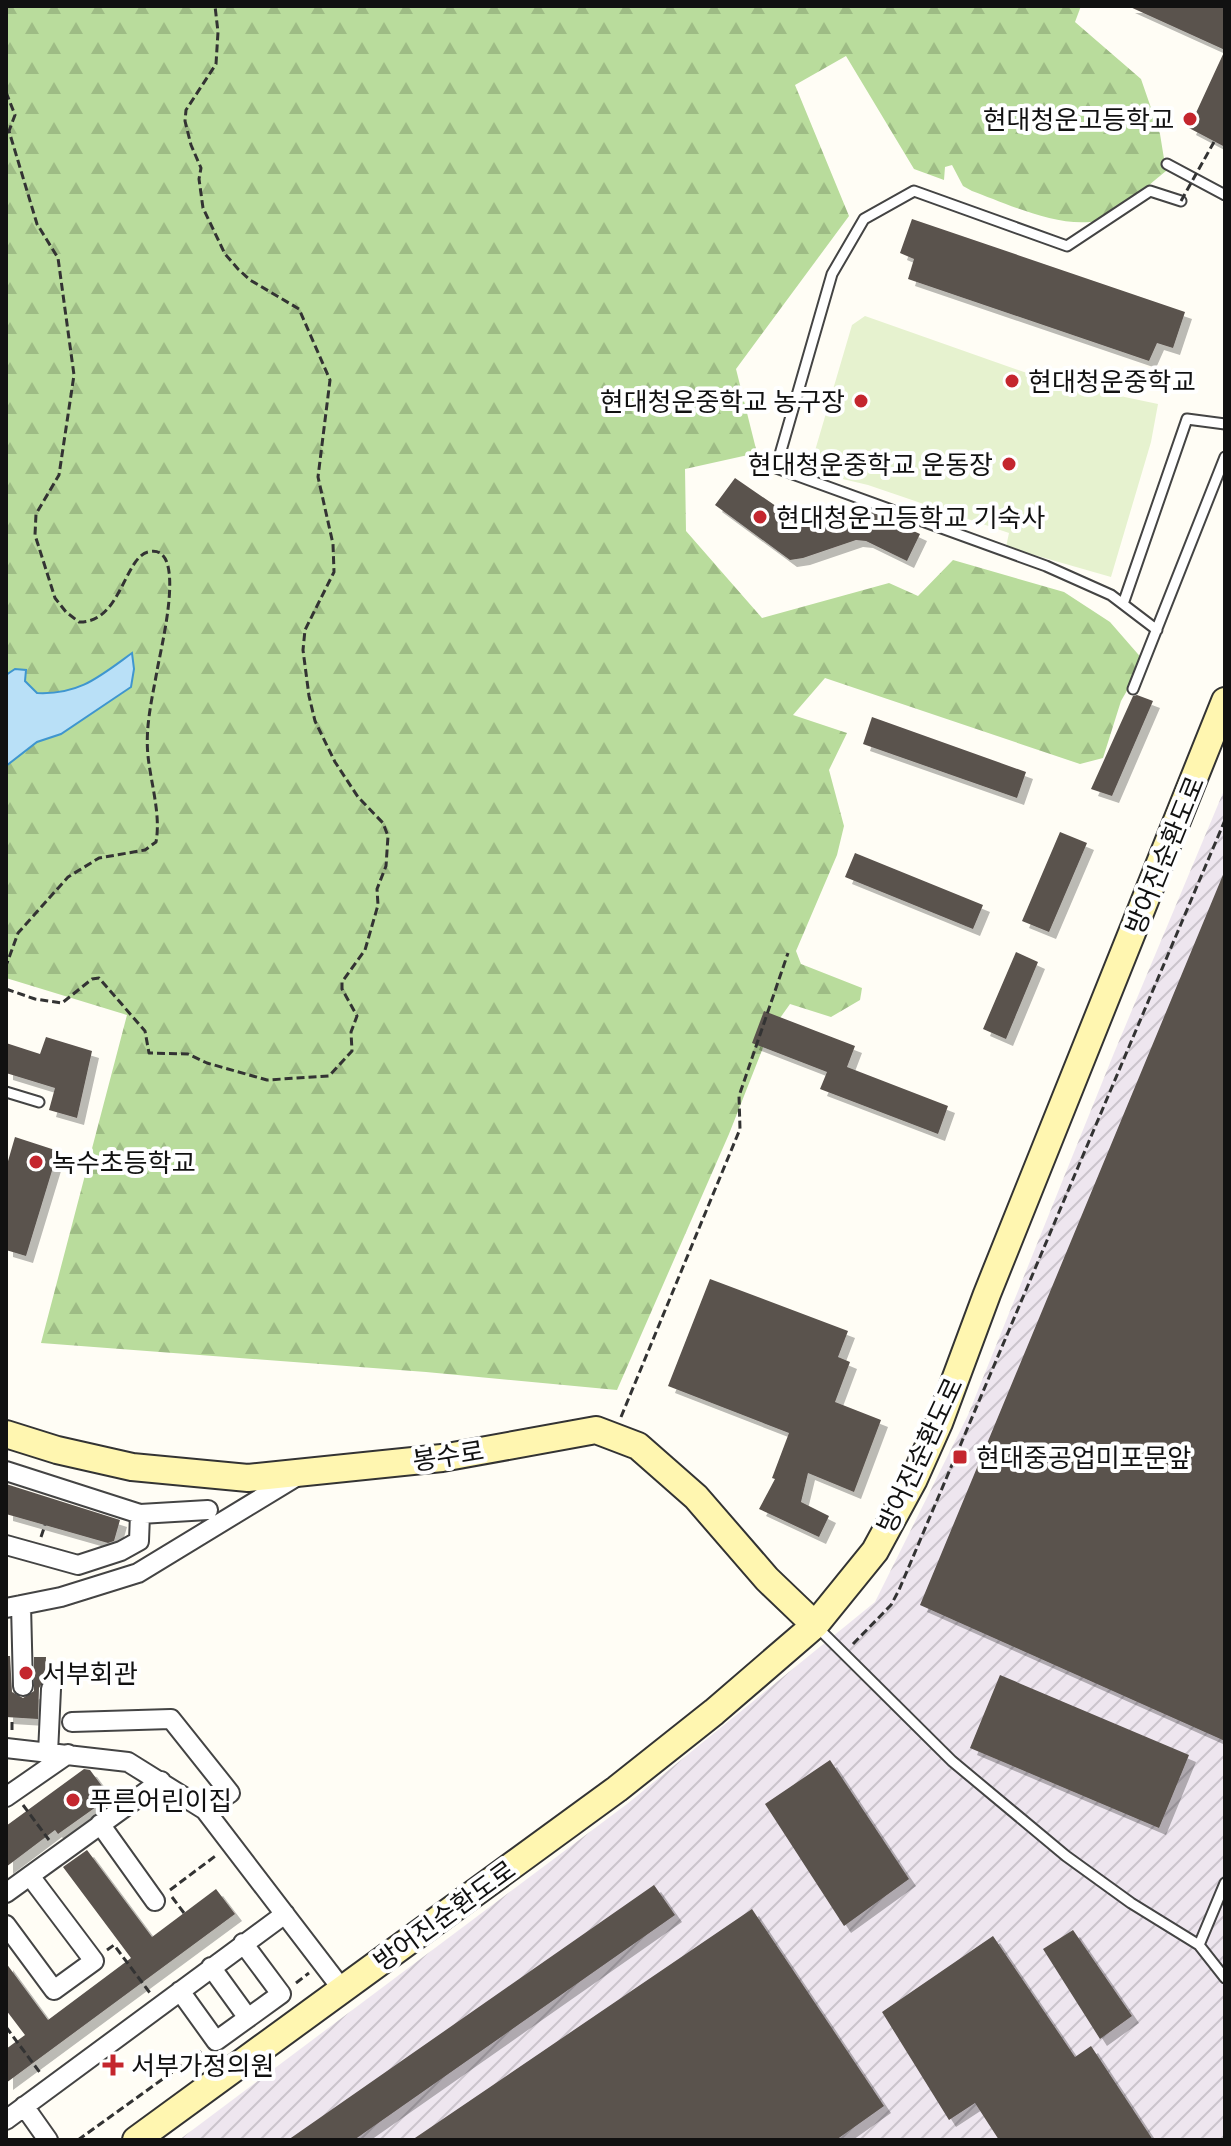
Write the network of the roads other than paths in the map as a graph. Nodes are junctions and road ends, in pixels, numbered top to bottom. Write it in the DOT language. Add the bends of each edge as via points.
graph roads {
  1 [pos="1167,164"];
  2 [pos="1225,195"];
  3 [pos="1181,201"];
  4 [pos="1225,424"];
  5 [pos="1225,457"];
  6 [pos="1123,604"];
  7 [pos="1157,630"];
  8 [pos="1133,689"];
  9 [pos="1225,701"];
  10 [pos="6,1092"];
  11 [pos="39,1102"];
  12 [pos="6,1434"];
  13 [pos="6,1471"];
  14 [pos="303,1473"];
  15 [pos="208,1510"];
  16 [pos="140,1514"];
  17 [pos="6,1545"];
  18 [pos="13,1607"];
  19 [pos="815,1625"];
  20 [pos="23,1686"];
  21 [pos="51,1689"];
  22 [pos="72,1722"];
  23 [pos="6,1748"];
  24 [pos="48,1753"];
  25 [pos="68,1754"];
  26 [pos="161,1781"];
  27 [pos="10,1794"];
  28 [pos="205,1810"];
  29 [pos="100,1824"];
  30 [pos="30,1876"];
  31 [pos="1225,1883"];
  32 [pos="6,1893"];
  33 [pos="162,1896"];
  34 [pos="285,1914"];
  35 [pos="6,1925"];
  36 [pos="243,1943"];
  37 [pos="1199,1945"];
  38 [pos="211,1967"];
  39 [pos="1225,1978"];
  40 [pos="342,1989"];
  41 [pos="180,1991"];
  42 [pos="248,2018"];
  43 [pos="24,2106"];
  44 [pos="6,2120"];
  45 [pos="48,2140"];
  46 [pos="136,2140"];
  1 -- 2 [label="lane"];
  3 -- 6 [label="lane" via="1150,191 1067,246 914,191 864,219 832,274 776,468 1046,566"];
  4 -- 6 [label="lane" via="1187,419"];
  5 -- 7 [label="lane"];
  6 -- 7 [label="lane"];
  7 -- 8 [label="lane"];
  9 -- 19 [label="main road, 방어진순환도로" via="939,1423 875,1551"];
  10 -- 11 [label="lane"];
  12 -- 14 [label="main road, 봉수로" via="132,1467 248,1478"];
  13 -- 16 [label="street"];
  14 -- 18 [label="street" via="138,1573"];
  14 -- 19 [label="main road, 봉수로" via="442,1458 596,1430 638,1446 696,1497"];
  15 -- 16 [label="street"];
  16 -- 17 [label="street" via="139,1541 78,1565"];
  18 -- 20 [label="street"];
  19 -- 37 [label="lane" via="952,1761 1066,1856"];
  19 -- 40 [label="main road, 방어진순환도로" via="617,1789"];
  21 -- 24 [label="street"];
  22 -- 28 [label="street" via="171,1719 230,1793"];
  23 -- 24 [label="street"];
  24 -- 25 [label="street"];
  25 -- 26 [label="street" via="128,1762"];
  25 -- 27 [label="street"];
  26 -- 28 [label="street"];
  26 -- 29 [label="street"];
  28 -- 34 [label="street"];
  29 -- 30 [label="street"];
  29 -- 33 [label="street"];
  30 -- 32 [label="street"];
  30 -- 35 [label="street" via="94,1961 54,1990"];
  31 -- 37 [label="lane"];
  34 -- 36 [label="street"];
  34 -- 40 [label="street"];
  36 -- 38 [label="street"];
  36 -- 42 [label="street" via="281,1994"];
  37 -- 39 [label="lane"];
  38 -- 41 [label="street"];
  38 -- 42 [label="street"];
  40 -- 46 [label="main road, 방어진순환도로"];
  41 -- 42 [label="street" via="216,2041"];
  41 -- 43 [label="street"];
  43 -- 44 [label="street"];
  43 -- 45 [label="street"];
}
